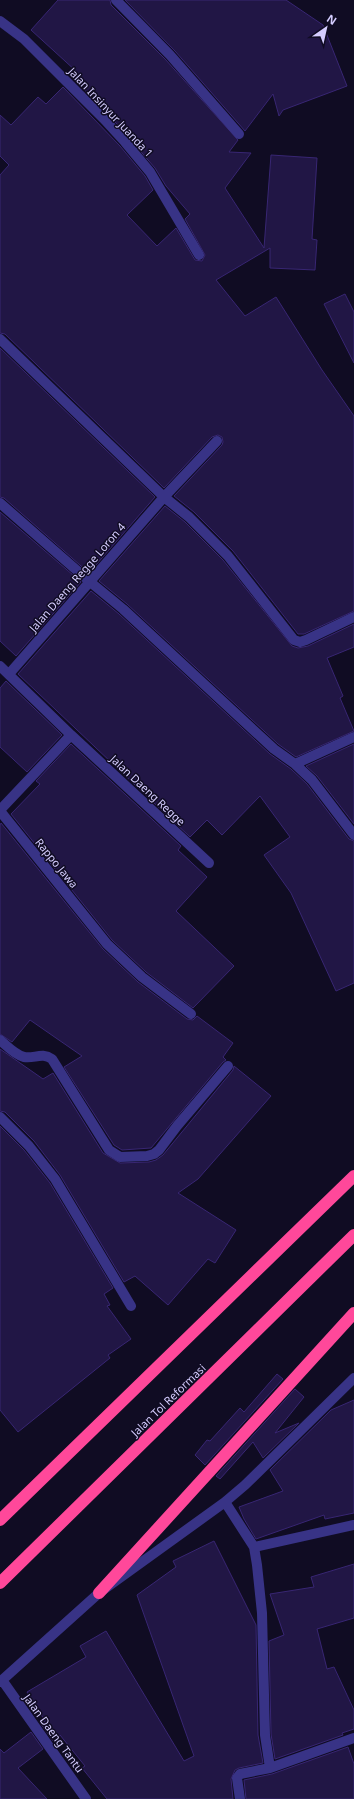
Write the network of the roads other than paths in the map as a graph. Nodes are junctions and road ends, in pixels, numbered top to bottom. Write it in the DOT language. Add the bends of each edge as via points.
graph roads {
  1 [pos="116,0"];
  2 [pos="0,21"];
  3 [pos="239,134"];
  4 [pos="199,255"];
  5 [pos="0,338"];
  6 [pos="217,441"];
  7 [pos="164,496"];
  8 [pos="0,503"];
  9 [pos="89,581"];
  10 [pos="354,617"];
  11 [pos="0,666"];
  12 [pos="9,674"];
  13 [pos="71,735"];
  14 [pos="354,737"];
  15 [pos="295,764"];
  16 [pos="0,810"];
  17 [pos="354,835"];
  18 [pos="209,863"];
  19 [pos="191,1014"];
  20 [pos="0,1040"];
  21 [pos="228,1066"];
  22 [pos="0,1117"];
  23 [pos="354,1176"];
  24 [pos="354,1235"];
  25 [pos="131,1306"];
  26 [pos="354,1313"];
  27 [pos="354,1378"];
  28 [pos="225,1502"];
  29 [pos="0,1520"];
  30 [pos="354,1526"];
  31 [pos="254,1547"];
  32 [pos="0,1583"];
  33 [pos="99,1593"];
  34 [pos="1,1681"];
  35 [pos="354,1738"];
  36 [pos="270,1768"];
  37 [pos="86,1799"];
  38 [pos="240,1799"];
  1 -- 3 [label="street" via="170,55"];
  2 -- 4 [label="street, Jalan Insinyur Juanda 1" via="24,39 125,142 150,172"];
  5 -- 7 [label="street"];
  6 -- 7 [label="street, Jalan Daeng Regge Loron 4"];
  7 -- 9 [label="street, Jalan Daeng Regge Loron 4"];
  7 -- 10 [label="street" via="232,560 294,640 306,640"];
  8 -- 9 [label="street"];
  9 -- 12 [label="street, Jalan Daeng Regge Loron 4"];
  9 -- 15 [label="street" via="123,609 274,749"];
  11 -- 12 [label="street, Jalan Daeng Regge"];
  12 -- 13 [label="street, Jalan Daeng Regge"];
  13 -- 16 [label="street"];
  13 -- 18 [label="street, Jalan Daeng Regge"];
  14 -- 15 [label="street"];
  15 -- 17 [label="street" via="312,780"];
  16 -- 19 [label="street, Rappo Jawa" via="107,944 142,977"];
  20 -- 21 [label="street" via="18,1055 42,1055 52,1059 109,1150 120,1157 147,1156 159,1150"];
  22 -- 25 [label="street" via="29,1146 55,1179"];
  23 -- 29 [label="highway"];
  24 -- 32 [label="highway, Jalan Tol Reformasi"];
  26 -- 33 [label="highway"];
  27 -- 28 [label="street"];
  28 -- 31 [label="street"];
  28 -- 33 [label="street"];
  30 -- 31 [label="street"];
  31 -- 36 [label="street" via="262,1614 265,1735"];
  33 -- 34 [label="street"];
  34 -- 37 [label="street, Jalan Daeng Tantu"];
  35 -- 36 [label="street"];
  36 -- 38 [label="street" via="240,1774 237,1778"];
}
